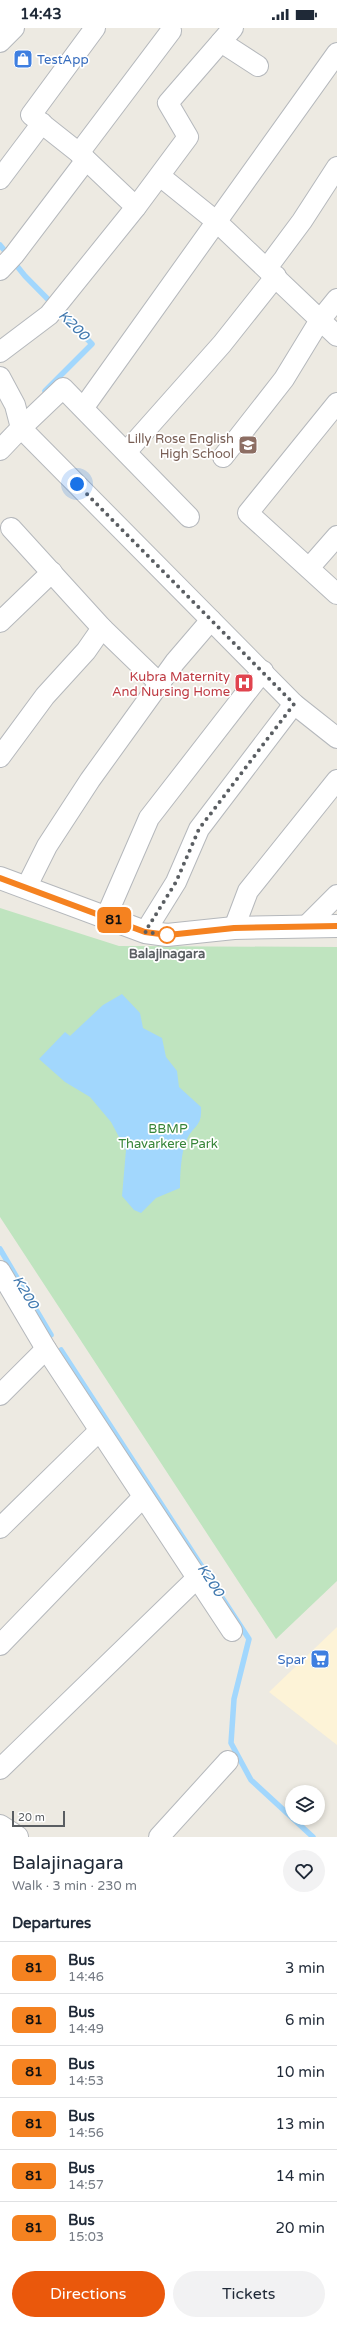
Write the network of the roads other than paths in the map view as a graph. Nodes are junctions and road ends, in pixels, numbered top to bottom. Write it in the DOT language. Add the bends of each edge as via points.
graph roads {
  1 [pos="14,28"];
  2 [pos="96,28"];
  3 [pos="171,31"];
  4 [pos="227,35"];
  5 [pos="0,42"];
  6 [pos="337,53"];
  7 [pos="258,66"];
  8 [pos="42,123"];
  9 [pos="83,156"];
  10 [pos="337,167"];
  11 [pos="160,176"];
  12 [pos="0,179"];
  13 [pos="136,207"];
  14 [pos="217,222"];
  15 [pos="0,270"];
  16 [pos="271,272"];
  17 [pos="337,299"];
  18 [pos="320,320"];
  19 [pos="337,336"];
  20 [pos="0,352"];
  21 [pos="0,377"];
  22 [pos="337,404"];
  23 [pos="84,407"];
  24 [pos="21,428"];
  25 [pos="0,450"];
  26 [pos="127,451"];
  27 [pos="223,457"];
  28 [pos="189,517"];
  29 [pos="11,528"];
  30 [pos="337,536"];
  31 [pos="309,568"];
  32 [pos="52,572"];
  33 [pos="337,594"];
  34 [pos="211,620"];
  35 [pos="0,622"];
  36 [pos="102,628"];
  37 [pos="263,671"];
  38 [pos="161,685"];
  39 [pos="294,704"];
  40 [pos="337,738"];
  41 [pos="0,757"];
  42 [pos="337,780"];
  43 [pos="0,878"];
  44 [pos="26,888"];
  45 [pos="337,895"];
  46 [pos="106,917"];
  47 [pos="337,926"];
  48 [pos="305,927"];
  49 [pos="234,928"];
  50 [pos="145,932"];
  51 [pos="0,1271"];
  52 [pos="46,1349"];
  53 [pos="0,1395"];
  54 [pos="99,1431"];
  55 [pos="143,1497"];
  56 [pos="0,1528"];
  57 [pos="197,1578"];
  58 [pos="232,1631"];
  59 [pos="0,1645"];
  60 [pos="228,1761"];
  61 [pos="0,1769"];
  62 [pos="0,1826"];
  63 [pos="17,1837"];
  64 [pos="159,1837"];
  1 -- 5 [label="street"];
  2 -- 8 [label="street" via="31,115"];
  3 -- 9 [label="street"];
  4 -- 7 [label="street"];
  4 -- 11 [label="street" via="168,103 188,137"];
  6 -- 14 [label="street"];
  8 -- 9 [label="street"];
  8 -- 12 [label="street"];
  9 -- 13 [label="street"];
  9 -- 15 [label="street" via="14,255"];
  10 -- 16 [label="street"];
  11 -- 13 [label="street"];
  11 -- 14 [label="street"];
  13 -- 20 [label="street" via="49,315"];
  14 -- 16 [label="street"];
  14 -- 23 [label="street"];
  16 -- 18 [label="street"];
  16 -- 26 [label="street" via="222,344"];
  17 -- 18 [label="street"];
  18 -- 19 [label="street"];
  18 -- 27 [label="street" via="284,379"];
  21 -- 24 [label="street" via="15,405"];
  22 -- 31 [label="street" via="248,513"];
  23 -- 24 [label="street" via="63,388"];
  23 -- 26 [label="street"];
  24 -- 25 [label="street"];
  24 -- 34 [label="street"];
  26 -- 28 [label="street"];
  29 -- 32 [label="street"];
  30 -- 31 [label="street"];
  31 -- 33 [label="street"];
  32 -- 35 [label="street"];
  32 -- 36 [label="street"];
  34 -- 37 [label="street"];
  34 -- 38 [label="street" via="175,662"];
  36 -- 38 [label="street"];
  36 -- 41 [label="street" via="45,696"];
  37 -- 39 [label="street"];
  37 -- 46 [label="street" via="149,818"];
  38 -- 44 [label="street" via="90,780 47,846"];
  39 -- 40 [label="street"];
  39 -- 50 [label="street" via="199,829 176,882"];
  42 -- 49 [label="street" via="248,891"];
  43 -- 44 [label="street"];
  44 -- 46 [label="street"];
  45 -- 48 [label="street"];
  46 -- 50 [label="street"];
  47 -- 48 [label="street"];
  48 -- 49 [label="street"];
  49 -- 50 [label="street" via="168,935"];
  51 -- 52 [label="street"];
  52 -- 53 [label="street"];
  52 -- 54 [label="street"];
  54 -- 55 [label="street"];
  54 -- 56 [label="street"];
  55 -- 57 [label="street"];
  55 -- 59 [label="street"];
  57 -- 58 [label="street"];
  57 -- 61 [label="street"];
  60 -- 64 [label="street"];
  62 -- 63 [label="street"];
}
